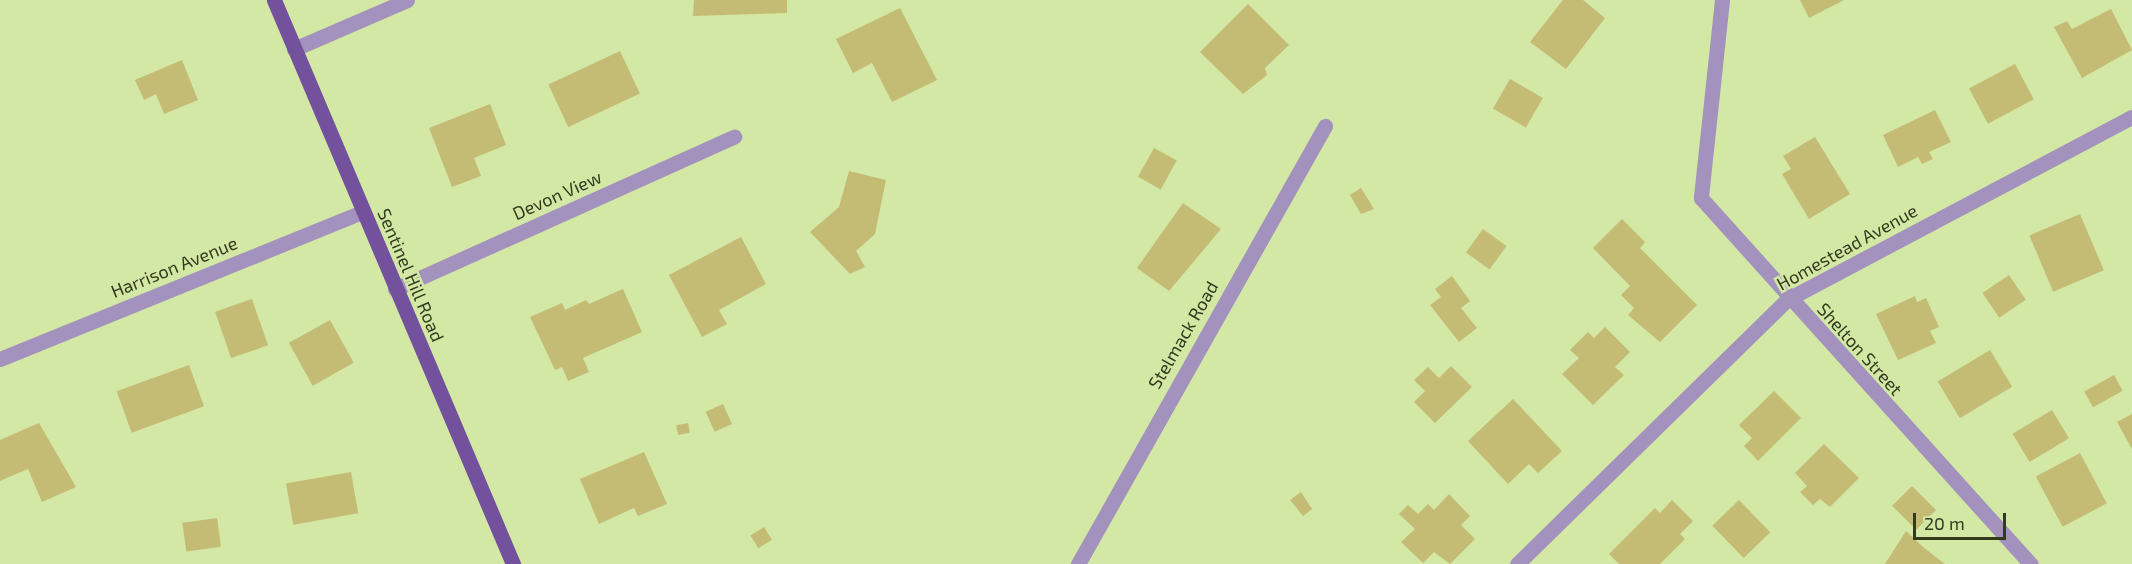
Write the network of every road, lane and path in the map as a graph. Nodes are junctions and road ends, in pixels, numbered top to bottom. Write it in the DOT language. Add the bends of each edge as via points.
graph roads {
  1 [pos="274,0"];
  2 [pos="407,0"];
  3 [pos="1722,0"];
  4 [pos="294,49"];
  5 [pos="2132,117"];
  6 [pos="1325,126"];
  7 [pos="734,137"];
  8 [pos="362,212"];
  9 [pos="396,289"];
  10 [pos="1788,299"];
  11 [pos="0,359"];
  12 [pos="513,564"];
  13 [pos="1078,564"];
  14 [pos="1516,564"];
  15 [pos="2031,564"];
  1 -- 4 [label="main road, Sentinel Hill Road"];
  2 -- 4 [label="street"];
  3 -- 10 [label="street, Shelton Street" via="1701,198"];
  4 -- 8 [label="main road, Sentinel Hill Road"];
  5 -- 10 [label="street, Homestead Avenue"];
  6 -- 13 [label="street, Stelmack Road"];
  7 -- 9 [label="street, Devon View"];
  8 -- 9 [label="main road, Sentinel Hill Road"];
  8 -- 11 [label="street, Harrison Avenue"];
  9 -- 12 [label="main road, Sentinel Hill Road"];
  10 -- 14 [label="street, Homestead Avenue"];
  10 -- 15 [label="street, Shelton Street"];
}
